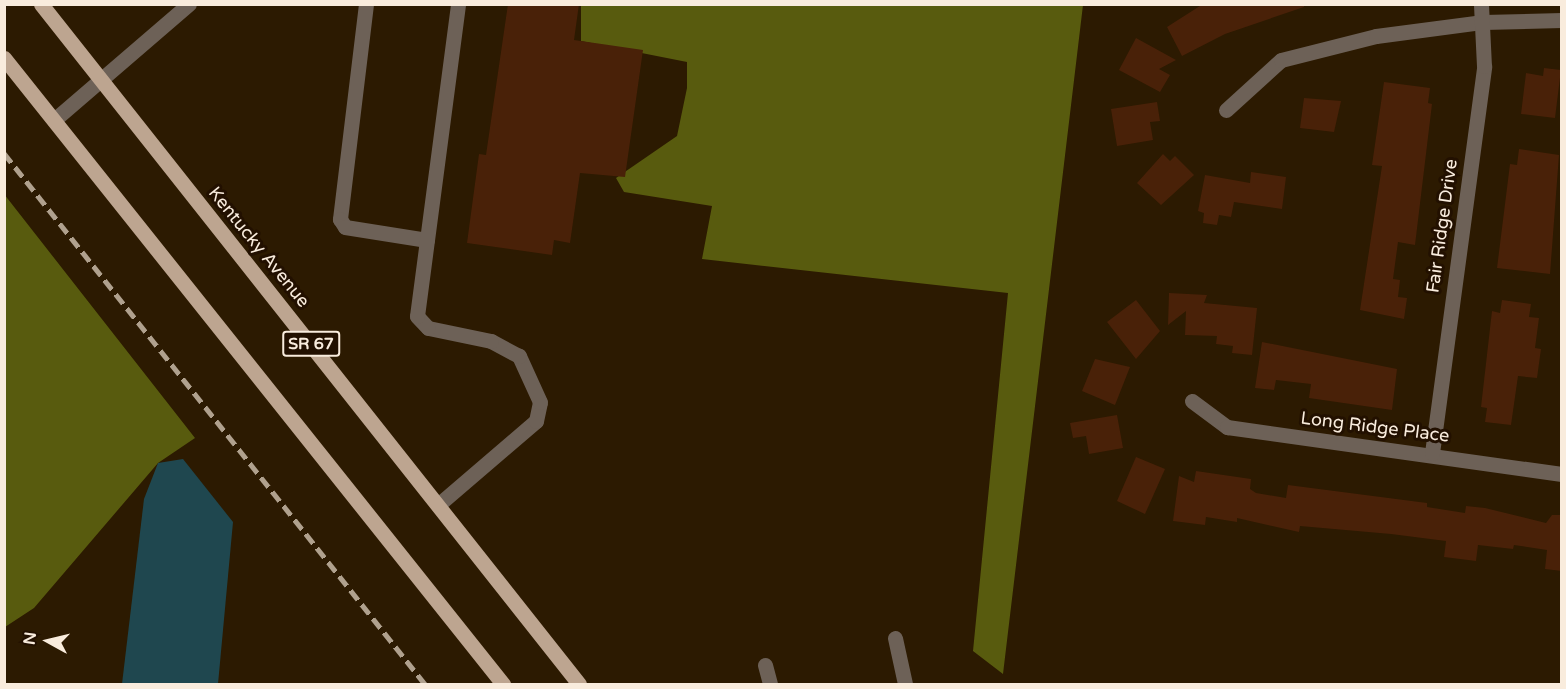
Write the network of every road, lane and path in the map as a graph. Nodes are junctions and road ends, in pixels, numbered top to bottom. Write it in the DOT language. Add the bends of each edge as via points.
graph roads {
  1 [pos="41,4"];
  2 [pos="366,4"];
  3 [pos="459,4"];
  4 [pos="1481,4"];
  5 [pos="182,6"];
  6 [pos="1562,20"];
  7 [pos="1483,22"];
  8 [pos="4,58"];
  9 [pos="101,80"];
  10 [pos="1226,110"];
  11 [pos="54,120"];
  12 [pos="427,240"];
  13 [pos="1192,401"];
  14 [pos="1432,453"];
  15 [pos="1562,474"];
  16 [pos="438,505"];
  17 [pos="895,638"];
  18 [pos="765,665"];
  19 [pos="503,684"];
  20 [pos="579,684"];
  21 [pos="770,684"];
  22 [pos="905,684"];
  1 -- 9 [label="main road, Kentucky Avenue / SR 67"];
  2 -- 12 [label="street" via="340,219 345,227"];
  3 -- 12 [label="street"];
  4 -- 7 [label="street, Fair Ridge Drive"];
  5 -- 9 [label="street"];
  6 -- 7 [label="street"];
  7 -- 10 [label="street" via="1376,36 1281,60"];
  7 -- 14 [label="street, Fair Ridge Drive" via="1484,66"];
  8 -- 11 [label="main road"];
  9 -- 11 [label="street"];
  9 -- 16 [label="main road, Kentucky Avenue / SR 67"];
  11 -- 19 [label="main road"];
  12 -- 16 [label="street" via="417,316 429,328 491,341 519,356 540,402 536,421"];
  13 -- 14 [label="street, Long Ridge Place" via="1227,427"];
  14 -- 15 [label="street, Long Ridge Place"];
  16 -- 20 [label="main road, Kentucky Avenue / SR 67"];
  17 -- 22 [label="street"];
  18 -- 21 [label="street"];
}
